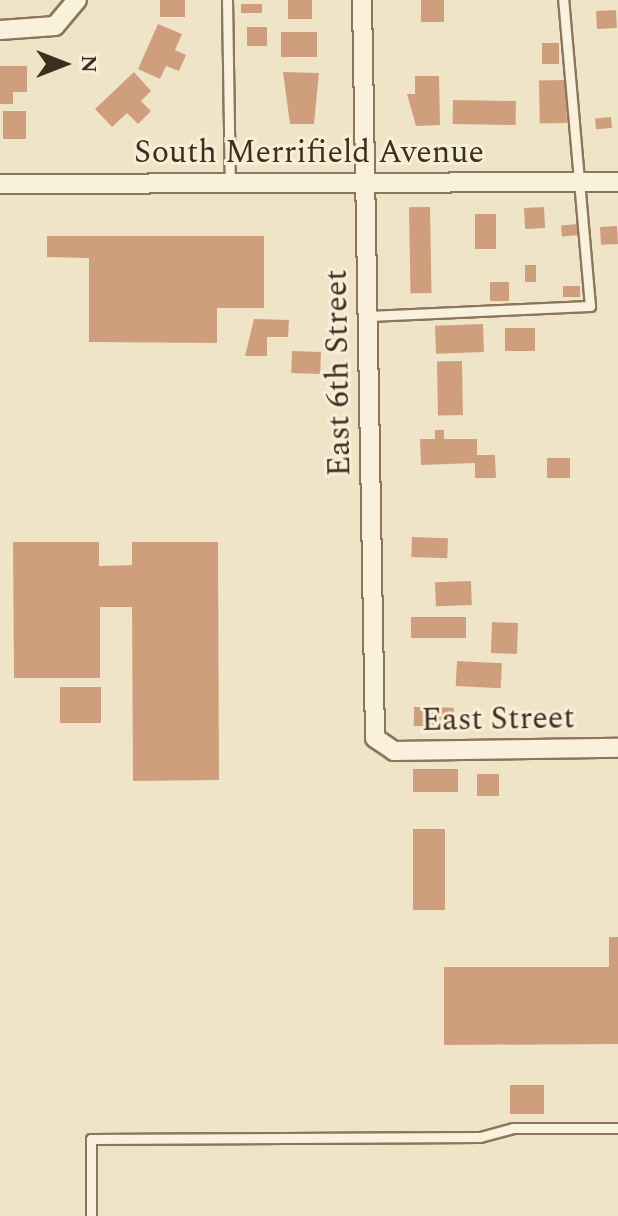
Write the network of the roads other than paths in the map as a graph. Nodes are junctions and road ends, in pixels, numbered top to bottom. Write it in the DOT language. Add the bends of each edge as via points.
graph roads {
  1 [pos="227,0"];
  2 [pos="362,0"];
  3 [pos="563,0"];
  4 [pos="76,2"];
  5 [pos="0,30"];
  6 [pos="366,181"];
  7 [pos="582,182"];
  8 [pos="618,182"];
  9 [pos="230,183"];
  10 [pos="0,184"];
  11 [pos="368,316"];
  12 [pos="380,744"];
  13 [pos="618,748"];
  14 [pos="618,1128"];
  15 [pos="91,1216"];
  1 -- 9 [label="lane"];
  2 -- 6 [label="street, East 6th Street"];
  3 -- 7 [label="lane"];
  4 -- 5 [label="street" via="55,26"];
  6 -- 7 [label="street, South Merrifield Avenue"];
  6 -- 9 [label="street, South Merrifield Avenue"];
  6 -- 11 [label="street, East 6th Street"];
  7 -- 8 [label="street, South Merrifield Avenue"];
  7 -- 11 [label="lane" via="590,306"];
  9 -- 10 [label="street, South Merrifield Avenue"];
  11 -- 12 [label="street, East 6th Street" via="373,730"];
  12 -- 13 [label="street, East Street" via="394,751"];
  14 -- 15 [label="lane" via="513,1128 480,1137 91,1139"];
}
